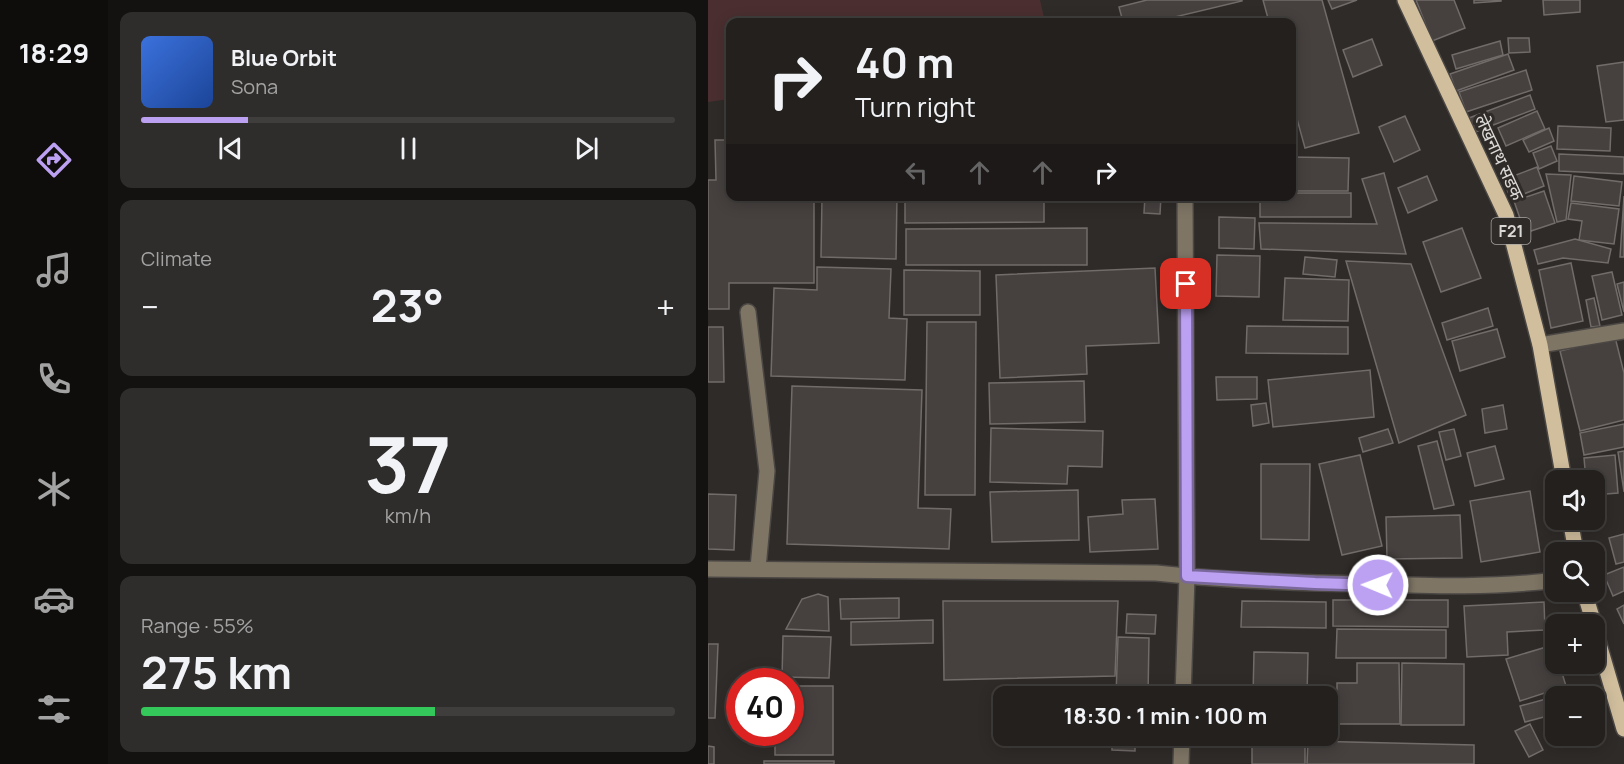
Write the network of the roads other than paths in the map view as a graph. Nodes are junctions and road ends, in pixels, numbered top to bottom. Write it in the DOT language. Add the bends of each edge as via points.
graph roads {
  1 [pos="1405,0"];
  2 [pos="1185,201"];
  3 [pos="748,312"];
  4 [pos="1624,330"];
  5 [pos="1540,345"];
  6 [pos="1562,470"];
  7 [pos="758,568"];
  8 [pos="708,569"];
  9 [pos="1187,576"];
  10 [pos="1545,581"];
  11 [pos="1605,663"];
  12 [pos="1183,686"];
  13 [pos="1624,729"];
  14 [pos="1182,746"];
  15 [pos="1181,764"];
  1 -- 5 [label="main road, लेखनाथ सडक / F21" via="1506,215"];
  2 -- 9 [label="street"];
  3 -- 7 [label="street" via="767,471"];
  4 -- 5 [label="street"];
  5 -- 6 [label="main road, लेखनाथ सडक / F21"];
  7 -- 8 [label="street"];
  7 -- 9 [label="street"];
  9 -- 10 [label="street" via="1463,586"];
  9 -- 12 [label="street"];
  11 -- 13 [label="main road"];
  14 -- 15 [label="street"];
}
